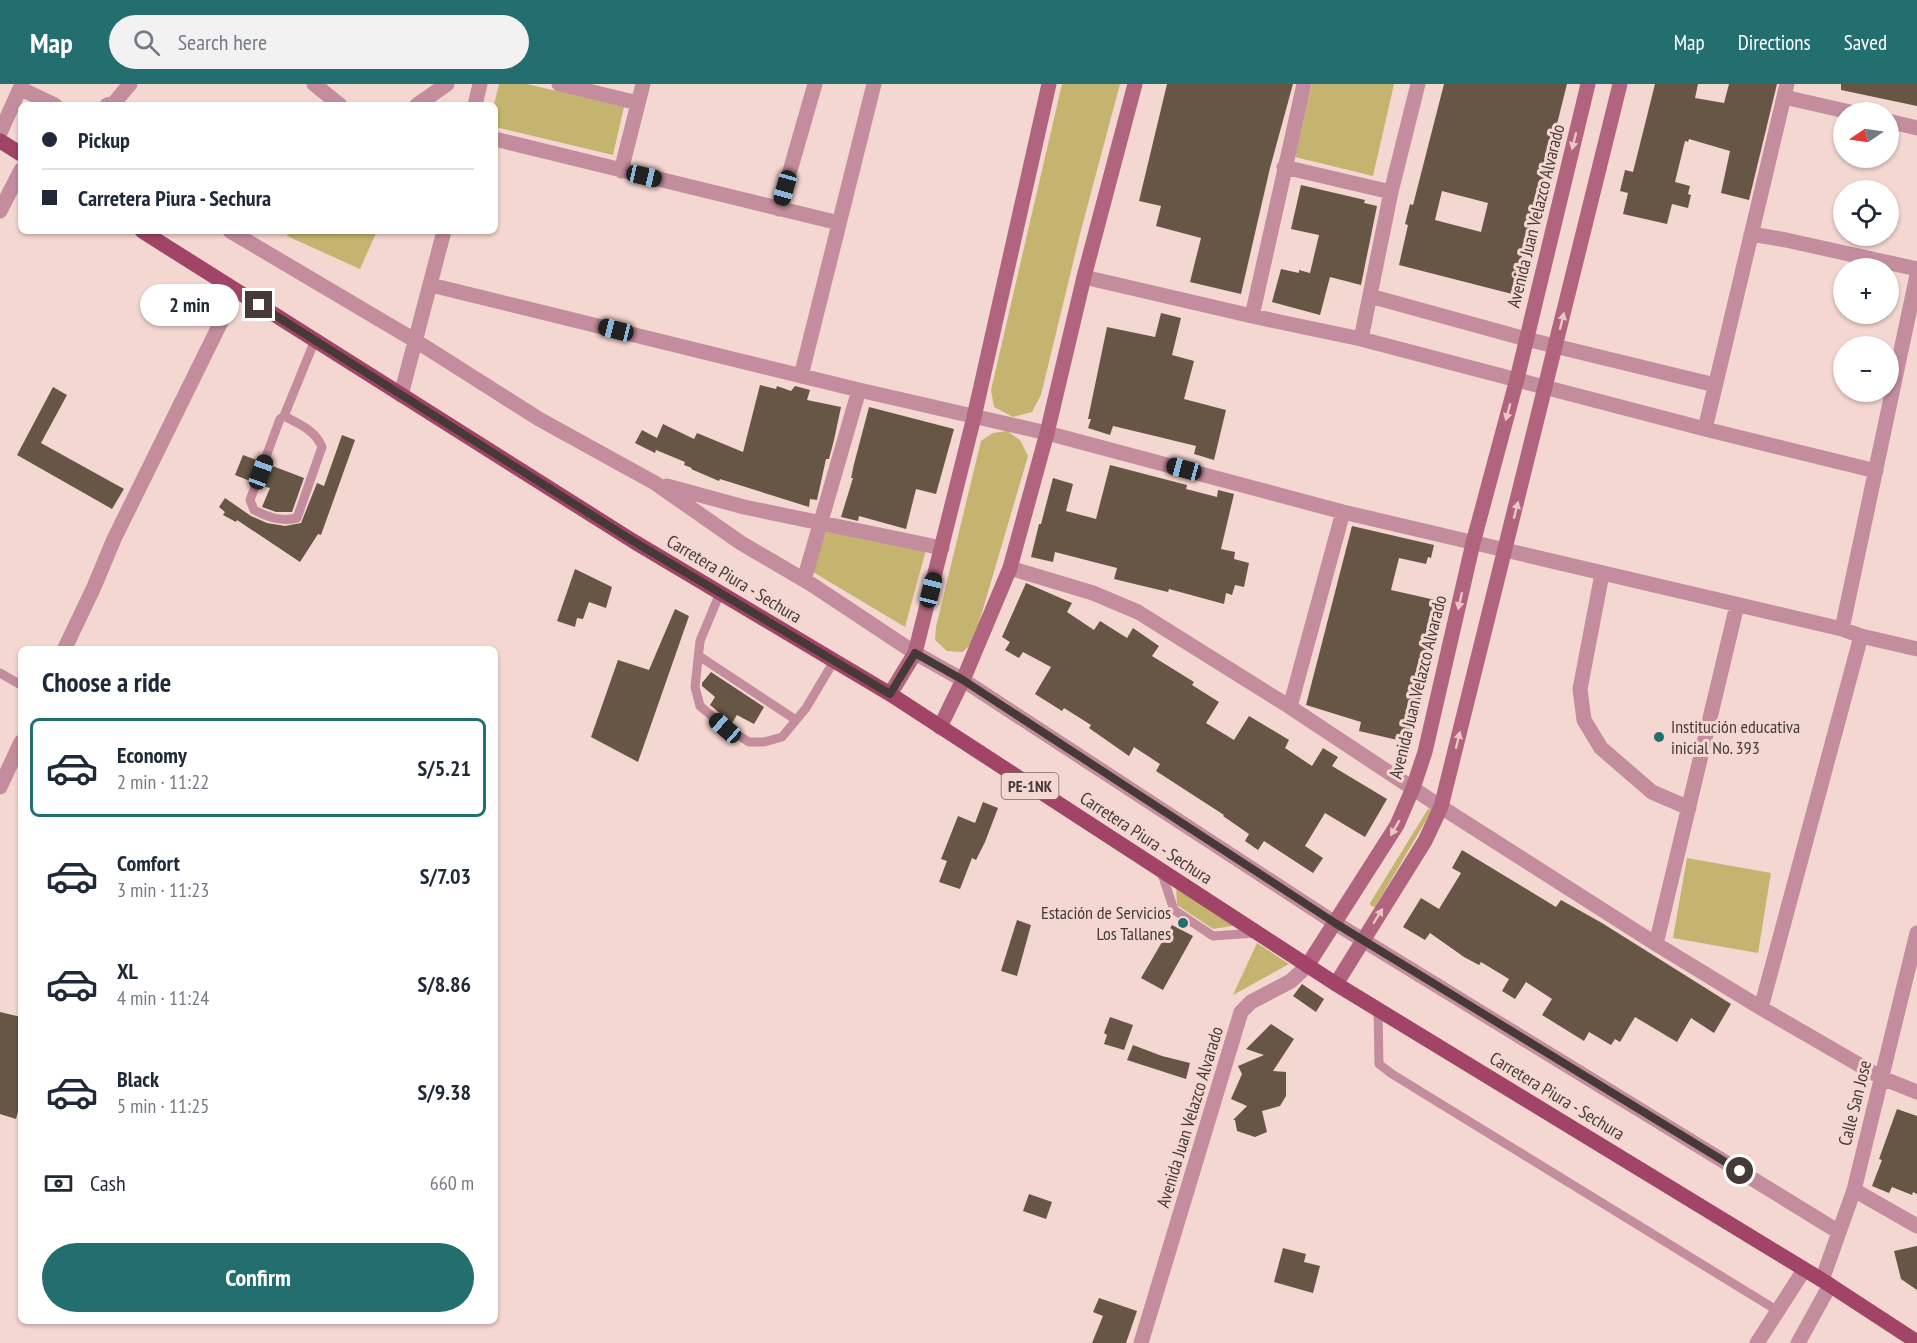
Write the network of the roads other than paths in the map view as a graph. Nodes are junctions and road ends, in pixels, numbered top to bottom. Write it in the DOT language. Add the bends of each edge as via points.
graph roads {
  1 [pos="130,84"];
  2 [pos="314,84"];
  3 [pos="447,84"];
  4 [pos="480,84"];
  5 [pos="559,84"];
  6 [pos="643,84"];
  7 [pos="815,84"];
  8 [pos="874,84"];
  9 [pos="1049,84"];
  10 [pos="1135,84"];
  11 [pos="1304,84"];
  12 [pos="1419,84"];
  13 [pos="1588,84"];
  14 [pos="1620,84"];
  15 [pos="22,87"];
  16 [pos="1786,91"];
  17 [pos="50,102"];
  18 [pos="115,102"];
  19 [pos="336,102"];
  20 [pos="421,102"];
  21 [pos="476,102"];
  22 [pos="638,103"];
  23 [pos="1833,106"];
  24 [pos="1899,124"];
  25 [pos="1917,128"];
  26 [pos="0,134"];
  27 [pos="0,141"];
  28 [pos="498,141"];
  29 [pos="18,152"];
  30 [pos="1284,167"];
  31 [pos="621,171"];
  32 [pos="18,176"];
  33 [pos="1391,192"];
  34 [pos="779,209"];
  35 [pos="0,211"];
  36 [pos="840,223"];
  37 [pos="147,234"];
  38 [pos="235,234"];
  39 [pos="443,234"];
  40 [pos="1751,234"];
  41 [pos="1917,269"];
  42 [pos="1917,275"];
  43 [pos="1084,277"];
  44 [pos="431,285"];
  45 [pos="235,290"];
  46 [pos="1370,296"];
  47 [pos="1252,316"];
  48 [pos="1361,339"];
  49 [pos="1526,339"];
  50 [pos="315,340"];
  51 [pos="416,341"];
  52 [pos="1556,346"];
  53 [pos="801,376"];
  54 [pos="1517,379"];
  55 [pos="1715,385"];
  56 [pos="1546,386"];
  57 [pos="860,390"];
  58 [pos="401,395"];
  59 [pos="284,416"];
  60 [pos="974,417"];
  61 [pos="1705,429"];
  62 [pos="1047,433"];
  63 [pos="1876,471"];
  64 [pos="655,483"];
  65 [pos="1343,512"];
  66 [pos="822,522"];
  67 [pos="1473,543"];
  68 [pos="942,548"];
  69 [pos="1505,552"];
  70 [pos="1010,568"];
  71 [pos="1602,574"];
  72 [pos="804,580"];
  73 [pos="720,593"];
  74 [pos="1737,605"];
  75 [pos="1842,629"];
  76 [pos="1861,636"];
  77 [pos="66,646"];
  78 [pos="1917,648"];
  79 [pos="915,653"];
  80 [pos="699,656"];
  81 [pos="834,661"];
  82 [pos="0,673"];
  83 [pos="963,680"];
  84 [pos="18,683"];
  85 [pos="890,694"];
  86 [pos="1290,707"];
  87 [pos="796,720"];
  88 [pos="940,728"];
  89 [pos="18,748"];
  90 [pos="0,787"];
  91 [pos="1413,789"];
  92 [pos="1441,807"];
  93 [pos="1689,808"];
  94 [pos="1161,870"];
  95 [pos="1335,923"];
  96 [pos="1257,933"];
  97 [pos="1917,933"];
  98 [pos="1363,940"];
  99 [pos="1656,944"];
  100 [pos="1307,966"];
  101 [pos="1336,984"];
  102 [pos="1761,1008"];
  103 [pos="1378,1009"];
  104 [pos="1882,1078"];
  105 [pos="1917,1092"];
  106 [pos="1854,1190"];
  107 [pos="1917,1226"];
  108 [pos="1839,1232"];
  109 [pos="1804,1270"];
  110 [pos="1826,1282"];
  111 [pos="1778,1311"];
  112 [pos="1917,1342"];
  113 [pos="1141,1343"];
  114 [pos="1757,1343"];
  115 [pos="1798,1343"];
  1 -- 18 [label="street"];
  2 -- 19 [label="street"];
  3 -- 20 [label="street"];
  4 -- 21 [label="street"];
  5 -- 22 [label="street"];
  6 -- 22 [label="street"];
  7 -- 34 [label="street"];
  8 -- 36 [label="street"];
  9 -- 60 [label="street"];
  10 -- 43 [label="street"];
  11 -- 30 [label="street"];
  12 -- 33 [label="street"];
  13 -- 49 [label="street, Avenida Juan Velazco Alvarado, one-way"];
  52 -- 14 [label="street, one-way"];
  15 -- 17 [label="street"];
  15 -- 26 [label="street"];
  16 -- 23 [label="street"];
  16 -- 40 [label="street"];
  22 -- 31 [label="street"];
  24 -- 25 [label="street"];
  27 -- 29 [label="main road"];
  28 -- 31 [label="street"];
  30 -- 33 [label="street"];
  30 -- 47 [label="street"];
  31 -- 34 [label="street"];
  32 -- 35 [label="street"];
  33 -- 46 [label="street"];
  34 -- 36 [label="street"];
  36 -- 53 [label="street"];
  37 -- 45 [label="main road, Carretera Piura - Sechura / PE-1NK"];
  38 -- 51 [label="street"];
  39 -- 44 [label="street"];
  40 -- 41 [label="street"];
  40 -- 55 [label="street"];
  42 -- 63 [label="street"];
  43 -- 47 [label="street"];
  43 -- 62 [label="street"];
  44 -- 51 [label="street"];
  44 -- 53 [label="street"];
  45 -- 50 [label="main road, Carretera Piura - Sechura / PE-1NK"];
  45 -- 77 [label="street"];
  46 -- 48 [label="street"];
  46 -- 49 [label="street"];
  47 -- 48 [label="street"];
  48 -- 54 [label="street"];
  49 -- 52 [label="street"];
  49 -- 54 [label="street, Avenida Juan Velazco Alvarado"];
  50 -- 58 [label="main road, Carretera Piura - Sechura / PE-1NK"];
  50 -- 59 [label="lane"];
  51 -- 58 [label="street"];
  51 -- 64 [label="street" via="539,419"];
  52 -- 55 [label="street"];
  52 -- 56 [label="street"];
  53 -- 57 [label="street"];
  54 -- 56 [label="street"];
  54 -- 67 [label="street, Avenida Juan Velazco Alvarado, one-way"];
  55 -- 61 [label="street"];
  56 -- 61 [label="street"];
  69 -- 56 [label="street, one-way"];
  57 -- 60 [label="street"];
  57 -- 66 [label="street"];
  58 -- 73 [label="main road, Carretera Piura - Sechura / PE-1NK"];
  59 -- 59 [label="lane" via="250,500 254,510 286,521 297,518 322,447 309,429"];
  60 -- 62 [label="street"];
  60 -- 68 [label="street"];
  61 -- 63 [label="street"];
  62 -- 65 [label="street"];
  62 -- 70 [label="street"];
  63 -- 75 [label="street"];
  64 -- 66 [label="street" via="744,507"];
  64 -- 72 [label="street" via="741,543"];
  65 -- 67 [label="street"];
  65 -- 86 [label="street"];
  66 -- 68 [label="street"];
  66 -- 72 [label="street"];
  67 -- 69 [label="street"];
  67 -- 91 [label="street, Avenida Juan Velazco Alvarado, one-way"];
  68 -- 79 [label="street"];
  69 -- 71 [label="street"];
  92 -- 69 [label="street, one-way"];
  70 -- 83 [label="street"];
  70 -- 86 [label="street" via="1138,612"];
  71 -- 74 [label="street"];
  71 -- 93 [label="street" via="1580,689 1584,720 1601,748 1652,792"];
  72 -- 79 [label="street"];
  73 -- 80 [label="lane" via="700,641"];
  73 -- 81 [label="main road, Carretera Piura - Sechura / PE-1NK"];
  74 -- 75 [label="street"];
  74 -- 93 [label="street"];
  75 -- 76 [label="street"];
  76 -- 78 [label="street"];
  76 -- 102 [label="street"];
  79 -- 83 [label="street"];
  79 -- 85 [label="street"];
  80 -- 87 [label="lane"];
  80 -- 87 [label="lane" via="695,687 700,706 725,728 749,742 764,742 782,737"];
  81 -- 85 [label="main road, Carretera Piura - Sechura / PE-1NK"];
  81 -- 87 [label="lane"];
  82 -- 84 [label="lane"];
  83 -- 88 [label="street"];
  83 -- 95 [label="street"];
  85 -- 88 [label="main road, Carretera Piura - Sechura / PE-1NK"];
  86 -- 91 [label="street"];
  88 -- 94 [label="main road, Carretera Piura - Sechura / PE-1NK"];
  89 -- 90 [label="street"];
  91 -- 92 [label="street"];
  91 -- 95 [label="street, Avenida Juan Velazco Alvarado, one-way" via="1397,825"];
  98 -- 92 [label="street, one-way" via="1425,841"];
  92 -- 99 [label="street"];
  93 -- 99 [label="street"];
  94 -- 96 [label="main road, Carretera Piura - Sechura / PE-1NK"];
  94 -- 96 [label="lane" via="1174,910 1213,936"];
  95 -- 98 [label="street"];
  95 -- 100 [label="street, Avenida Juan Velazco Alvarado"];
  96 -- 100 [label="main road, Carretera Piura - Sechura / PE-1NK"];
  97 -- 104 [label="street, Calle San Jose"];
  98 -- 101 [label="street"];
  98 -- 108 [label="street"];
  99 -- 102 [label="street"];
  100 -- 101 [label="main road, Carretera Piura - Sechura / PE-1NK"];
  100 -- 113 [label="street, Avenida Juan Velazco Alvarado" via="1291,981 1251,1002 1241,1012"];
  101 -- 103 [label="main road, Carretera Piura - Sechura / PE-1NK"];
  102 -- 104 [label="street"];
  103 -- 109 [label="main road, Carretera Piura - Sechura / PE-1NK"];
  103 -- 111 [label="lane" via="1379,1064 1392,1074"];
  104 -- 105 [label="street"];
  104 -- 106 [label="street, Calle San Jose"];
  106 -- 107 [label="street"];
  106 -- 108 [label="street, Calle San Jose"];
  108 -- 110 [label="street, Calle San Jose"];
  109 -- 110 [label="main road, Carretera Piura - Sechura / PE-1NK"];
  109 -- 111 [label="street"];
  110 -- 112 [label="main road, Carretera Piura - Sechura / PE-1NK"];
  110 -- 115 [label="street, Calle San Jose"];
  111 -- 114 [label="street"];
}
